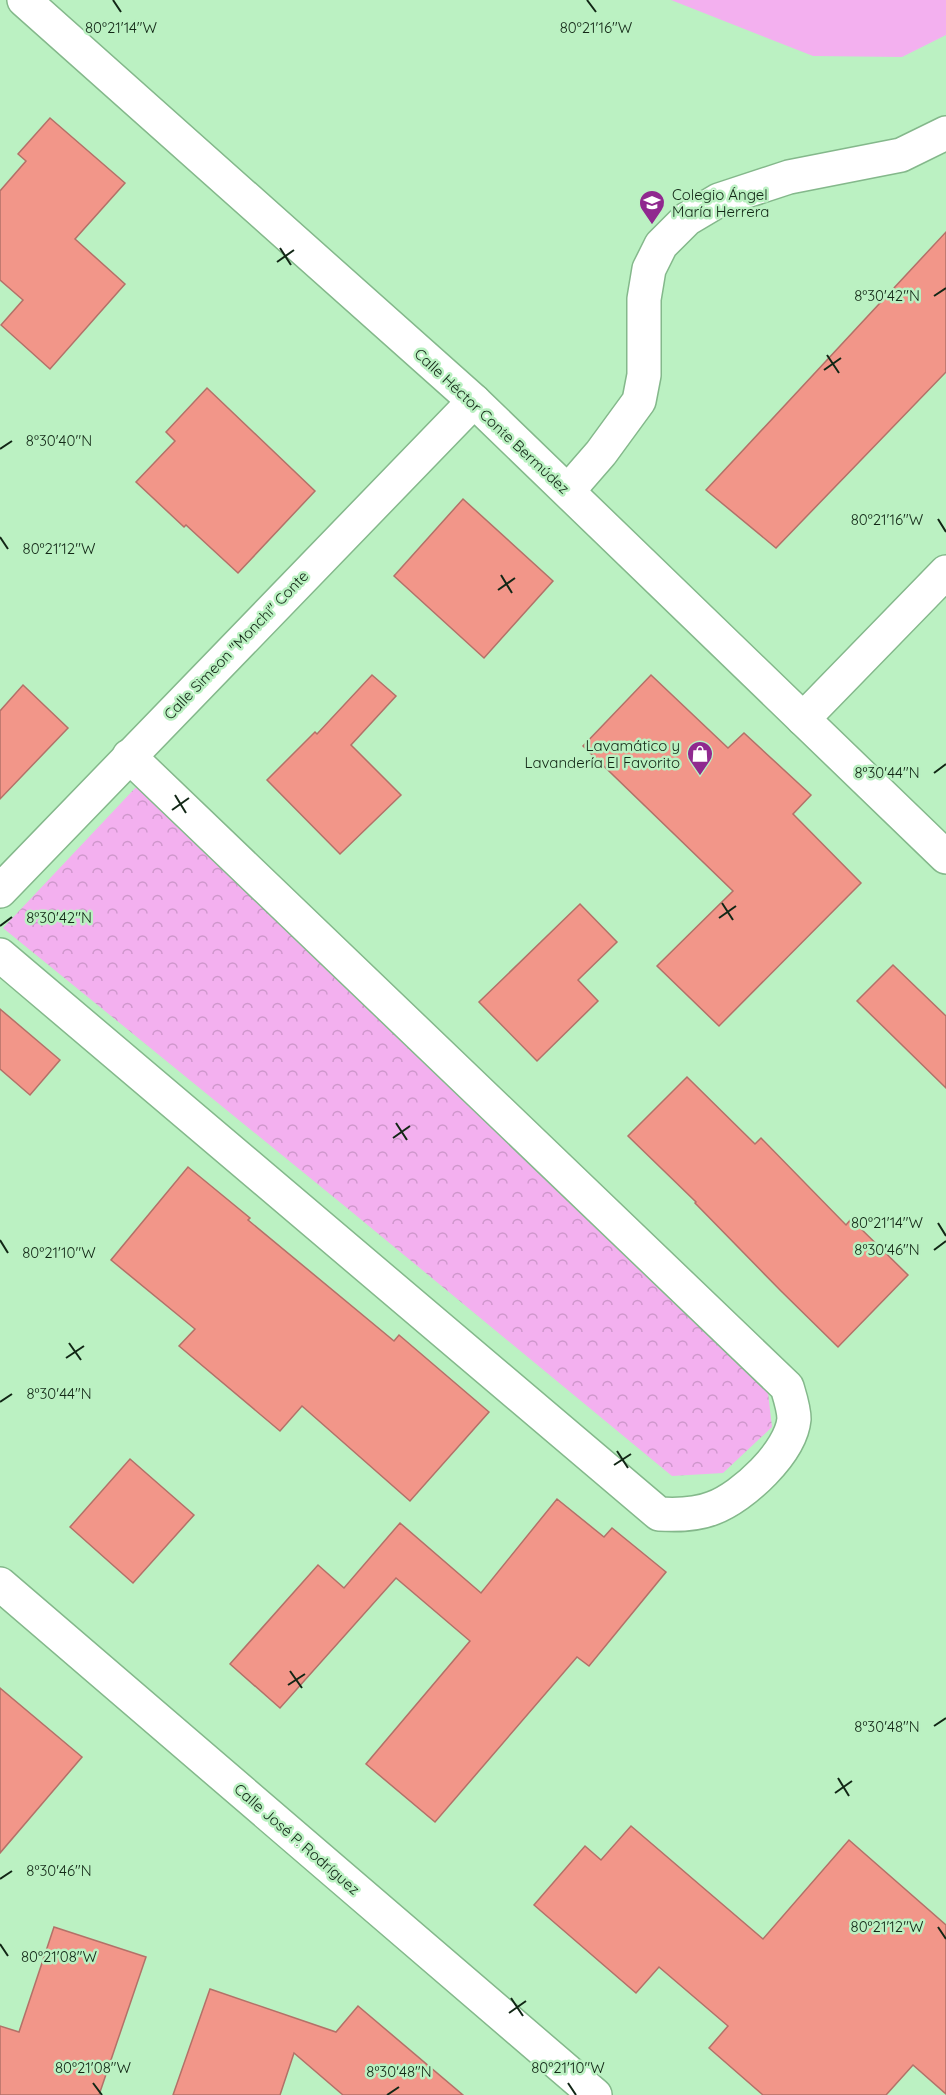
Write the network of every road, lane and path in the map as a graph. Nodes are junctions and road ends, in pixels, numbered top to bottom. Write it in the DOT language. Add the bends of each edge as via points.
graph roads {
  1 [pos="24,0"];
  2 [pos="946,133"];
  3 [pos="474,401"];
  4 [pos="568,491"];
  5 [pos="946,572"];
  6 [pos="803,719"];
  7 [pos="129,756"];
  8 [pos="946,857"];
  9 [pos="2,884"];
  10 [pos="0,955"];
  11 [pos="0,1584"];
  12 [pos="595,2095"];
  1 -- 3 [label="street, Calle Héctor Conte Bermúdez"];
  2 -- 4 [label="street" via="901,155 779,180 719,200 687,219 661,245 649,269 639,402"];
  3 -- 4 [label="street, Calle Héctor Conte Bermúdez"];
  3 -- 7 [label="street, Calle Simeon \"Monchi\" Conte"];
  4 -- 6 [label="street, Calle Héctor Conte Bermúdez"];
  5 -- 6 [label="street"];
  6 -- 8 [label="street, Calle Héctor Conte Bermúdez"];
  7 -- 9 [label="street, Calle Simeon \"Monchi\" Conte"];
  7 -- 10 [label="street" via="787,1387 794,1418 784,1447 727,1502 694,1513 659,1514"];
  11 -- 12 [label="street, Calle José P. Rodríguez"];
}
